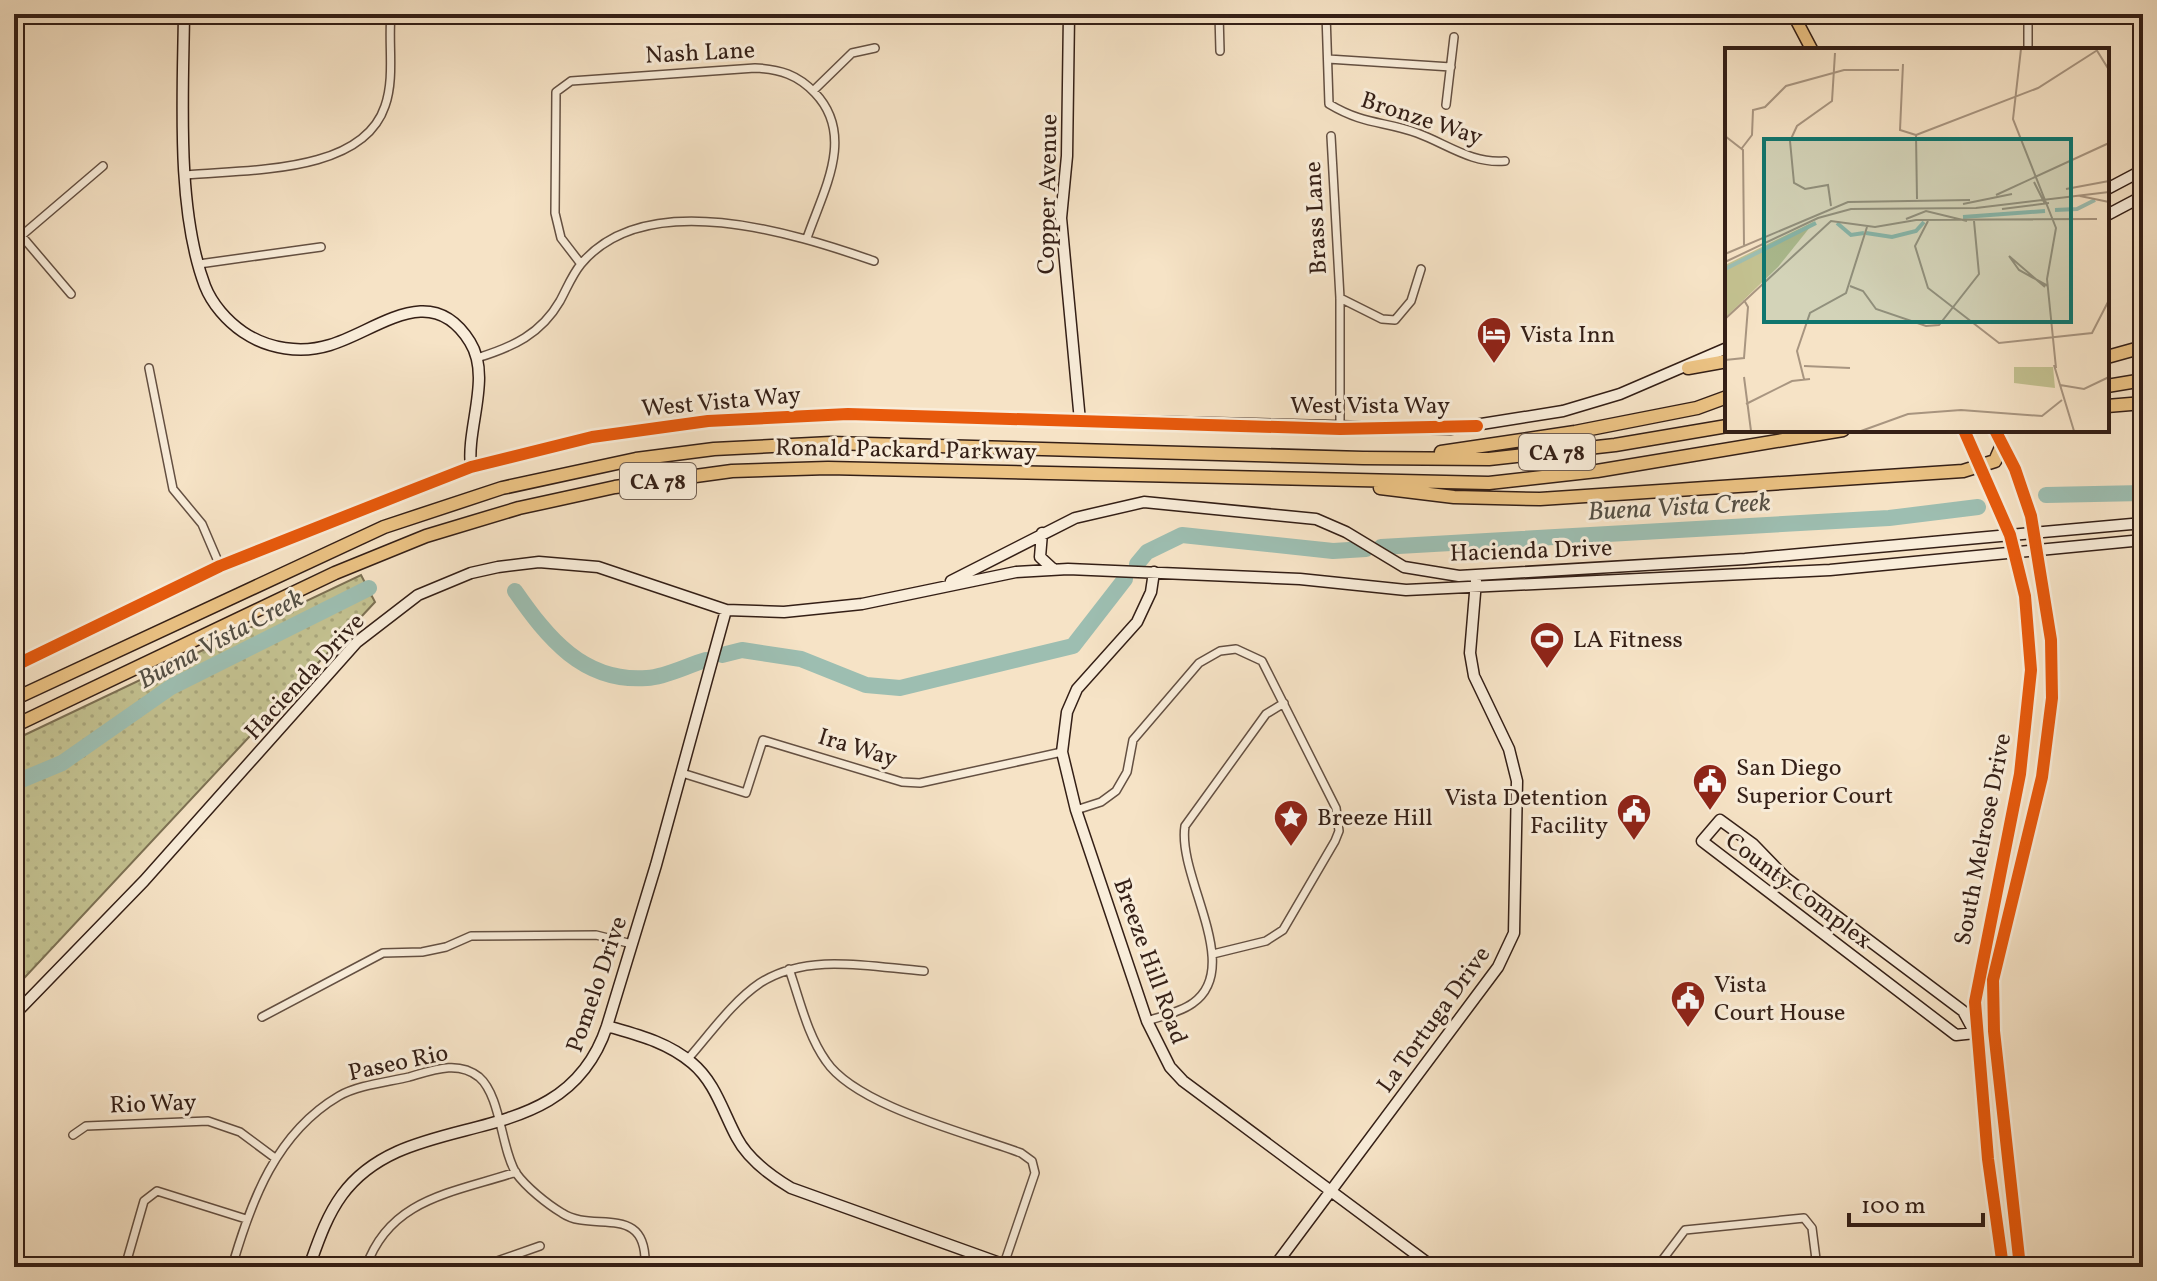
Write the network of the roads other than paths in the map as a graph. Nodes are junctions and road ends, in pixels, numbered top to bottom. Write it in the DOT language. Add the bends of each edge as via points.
graph roads {
  1 [pos="184,14"];
  2 [pos="391,14"];
  3 [pos="1069,14"];
  4 [pos="1219,14"];
  5 [pos="1326,14"];
  6 [pos="1793,14"];
  7 [pos="2028,14"];
  8 [pos="1454,37"];
  9 [pos="875,48"];
  10 [pos="1811,48"];
  11 [pos="2028,48"];
  12 [pos="1220,51"];
  13 [pos="1328,59"];
  14 [pos="1451,67"];
  15 [pos="813,91"];
  16 [pos="1446,105"];
  17 [pos="1331,136"];
  18 [pos="1505,161"];
  19 [pos="103,166"];
  20 [pos="2143,170"];
  21 [pos="186,175"];
  22 [pos="2109,188"];
  23 [pos="2143,196"];
  24 [pos="2109,214"];
  25 [pos="14,227"];
  26 [pos="22,235"];
  27 [pos="807,238"];
  28 [pos="14,242"];
  29 [pos="321,247"];
  30 [pos="874,261"];
  31 [pos="199,264"];
  32 [pos="581,264"];
  33 [pos="1421,269"];
  34 [pos="71,294"];
  35 [pos="1340,298"];
  36 [pos="2143,347"];
  37 [pos="1725,349"];
  38 [pos="2143,355"];
  39 [pos="477,358"];
  40 [pos="2109,358"];
  41 [pos="2109,359"];
  42 [pos="1725,361"];
  43 [pos="149,368"];
  44 [pos="1688,368"];
  45 [pos="2143,380"];
  46 [pos="2109,386"];
  47 [pos="1725,398"];
  48 [pos="2143,403"];
  49 [pos="2109,406"];
  50 [pos="1080,421"];
  51 [pos="1725,426"];
  52 [pos="1340,429"];
  53 [pos="1831,432"];
  54 [pos="1965,432"];
  55 [pos="1996,432"];
  56 [pos="2002,445"];
  57 [pos="1386,459"];
  58 [pos="471,467"];
  59 [pos="1983,467"];
  60 [pos="1349,482"];
  61 [pos="2143,523"];
  62 [pos="1042,533"];
  63 [pos="2034,533"];
  64 [pos="2010,535"];
  65 [pos="2143,540"];
  66 [pos="2037,550"];
  67 [pos="2016,554"];
  68 [pos="220,566"];
  69 [pos="1055,569"];
  70 [pos="1154,572"];
  71 [pos="1476,581"];
  72 [pos="904,597"];
  73 [pos="726,610"];
  74 [pos="14,666"];
  75 [pos="14,699"];
  76 [pos="1284,703"];
  77 [pos="14,726"];
  78 [pos="1062,752"];
  79 [pos="682,773"];
  80 [pos="1076,810"];
  81 [pos="632,944"];
  82 [pos="1213,954"];
  83 [pos="789,969"];
  84 [pos="924,971"];
  85 [pos="14,1015"];
  86 [pos="262,1017"];
  87 [pos="1147,1021"];
  88 [pos="607,1026"];
  89 [pos="1994,1031"];
  90 [pos="1976,1035"];
  91 [pos="687,1060"];
  92 [pos="499,1119"];
  93 [pos="73,1135"];
  94 [pos="275,1158"];
  95 [pos="516,1172"];
  96 [pos="1331,1191"];
  97 [pos="246,1219"];
  98 [pos="540,1246"];
  99 [pos="1008,1266"];
  100 [pos="125,1267"];
  101 [pos="232,1267"];
  102 [pos="309,1267"];
  103 [pos="366,1267"];
  104 [pos="481,1267"];
  105 [pos="645,1267"];
  106 [pos="1274,1267"];
  107 [pos="1433,1267"];
  108 [pos="1657,1267"];
  109 [pos="1817,1267"];
  110 [pos="2003,1267"];
  111 [pos="2020,1267"];
  1 -- 21 [label="main road"];
  2 -- 21 [label="street" via="385,106 366,137 316,161"];
  3 -- 50 [label="main road, Copper Avenue" via="1061,218"];
  4 -- 12 [label="street"];
  5 -- 13 [label="street"];
  6 -- 10 [label="main road"];
  7 -- 11 [label="street"];
  8 -- 14 [label="street"];
  9 -- 15 [label="street" via="852,53"];
  13 -- 14 [label="street"];
  13 -- 18 [label="street, Bronze Way" via="1329,104 1372,124 1415,132 1469,157"];
  14 -- 16 [label="street"];
  15 -- 27 [label="street" via="828,110 837,140"];
  15 -- 32 [label="street, Nash Lane" via="784,71 769,68 564,84 556,92 555,104 557,225"];
  17 -- 35 [label="street, Brass Lane"];
  19 -- 26 [label="street"];
  20 -- 22 [label="main road"];
  21 -- 31 [label="main road" via="186,206"];
  23 -- 24 [label="main road"];
  25 -- 26 [label="street"];
  26 -- 28 [label="street"];
  26 -- 34 [label="street"];
  27 -- 30 [label="street"];
  27 -- 32 [label="street" via="660,221 625,230"];
  29 -- 31 [label="street"];
  31 -- 39 [label="main road" via="205,287 224,316 273,346 318,348 396,315 430,312 455,324"];
  32 -- 39 [label="street" via="537,330"];
  33 -- 35 [label="street, Brass Lane" via="1411,301 1395,320"];
  35 -- 52 [label="street, Brass Lane"];
  36 -- 40 [label="highway"];
  37 -- 44 [label="main road, West Vista Way"];
  38 -- 41 [label="highway"];
  39 -- 58 [label="main road"];
  42 -- 44 [label="highway"];
  43 -- 68 [label="street" via="173,489 202,524"];
  44 -- 52 [label="main road, West Vista Way" via="1620,394 1497,424"];
  45 -- 46 [label="highway"];
  47 -- 57 [label="highway" via="1547,437"];
  48 -- 49 [label="highway"];
  50 -- 52 [label="main road, West Vista Way"];
  50 -- 58 [label="main road, West Vista Way" via="848,414 764,417 592,437"];
  51 -- 57 [label="highway, Ronald Packard Parkway / CA 78" via="1537,455"];
  53 -- 60 [label="highway, Ronald Packard Parkway / CA 78" via="1541,479"];
  54 -- 59 [label="main road, South Melrose Drive"];
  55 -- 56 [label="main road, South Melrose Drive"];
  56 -- 59 [label="highway" via="1995,461"];
  56 -- 63 [label="main road, South Melrose Drive" via="2015,469"];
  57 -- 75 [label="highway, Ronald Packard Parkway / CA 78" via="831,443 636,459 502,488 384,527"];
  58 -- 68 [label="main road, West Vista Way"];
  59 -- 60 [label="highway" via="1540,499 1404,493"];
  59 -- 64 [label="main road, South Melrose Drive"];
  60 -- 77 [label="highway, Ronald Packard Parkway / CA 78" via="828,468 732,471 615,487 482,519 384,552"];
  61 -- 63 [label="main road, Hacienda Drive"];
  62 -- 69 [label="main road" via="1040,557"];
  62 -- 71 [label="main road, Hacienda Drive" via="1075,518 1144,502 1278,513 1337,527 1404,567"];
  62 -- 72 [label="main road, Hacienda Drive" via="966,575"];
  63 -- 64 [label="main road, Hacienda Drive"];
  63 -- 66 [label="main road, South Melrose Drive"];
  64 -- 67 [label="main road, South Melrose Drive"];
  64 -- 71 [label="main road, Hacienda Drive"];
  65 -- 66 [label="main road, Hacienda Drive"];
  66 -- 67 [label="main road, Hacienda Drive"];
  66 -- 89 [label="main road, South Melrose Drive" via="2051,622 2052,698 2042,777 1993,980"];
  67 -- 71 [label="main road, Hacienda Drive" via="1746,575"];
  67 -- 90 [label="main road, South Melrose Drive" via="2029,632 2029,693 2020,774 1975,1002"];
  68 -- 74 [label="main road, West Vista Way"];
  69 -- 70 [label="main road, Hacienda Drive"];
  69 -- 72 [label="main road, Hacienda Drive" via="1016,572"];
  70 -- 71 [label="main road, Hacienda Drive" via="1406,590"];
  70 -- 78 [label="main road, Breeze Hill Road" via="1137,622 1077,689 1067,712"];
  71 -- 96 [label="main road, La Tortuga Drive" via="1470,653 1474,676 1509,749 1517,781 1514,933 1498,967"];
  72 -- 73 [label="main road, Hacienda Drive" via="784,612"];
  73 -- 79 [label="main road, Pomelo Drive"];
  73 -- 85 [label="main road, Hacienda Drive" via="572,563 498,567 418,595 357,642 144,881"];
  76 -- 80 [label="street" via="1262,661 1246,651 1220,651 1199,663 1133,740 1127,772 1116,791"];
  76 -- 82 [label="street" via="1266,714 1185,826 1183,847"];
  76 -- 82 [label="street" via="1336,808 1339,831 1283,930 1266,941"];
  78 -- 79 [label="street, Ira Way" via="920,783 763,740 746,793"];
  78 -- 80 [label="main road, Breeze Hill Road"];
  79 -- 81 [label="main road, Pomelo Drive"];
  80 -- 87 [label="main road, Breeze Hill Road"];
  81 -- 86 [label="street" via="596,935 471,936 422,952 383,953"];
  81 -- 88 [label="main road, Pomelo Drive"];
  82 -- 87 [label="street" via="1213,976 1201,997"];
  83 -- 84 [label="street" via="827,964"];
  83 -- 91 [label="street" via="741,999"];
  83 -- 99 [label="street" via="827,1064 863,1093 1032,1161 1035,1173"];
  87 -- 96 [label="main road, Breeze Hill Road" via="1156,1045 1183,1081"];
  88 -- 91 [label="main road" via="655,1040"];
  88 -- 92 [label="main road, Pomelo Drive" via="582,1078 547,1103"];
  89 -- 90 [label="main road"];
  89 -- 111 [label="main road, South Melrose Drive"];
  90 -- 90 [label="main road, County Complex" via="1963,1011 1786,878 1720,820 1702,841 1956,1035"];
  90 -- 110 [label="main road, South Melrose Drive"];
  91 -- 99 [label="main road" via="720,1099 738,1141 771,1176 791,1188"];
  92 -- 94 [label="street, Paseo Rio" via="481,1078 463,1068 445,1067 340,1095"];
  92 -- 95 [label="street, Paseo Rio"];
  92 -- 102 [label="main road, Pomelo Drive" via="404,1150 372,1167 337,1203"];
  93 -- 94 [label="street, Rio Way" via="86,1126 208,1121 240,1132"];
  94 -- 97 [label="street, Paseo Rio"];
  95 -- 103 [label="street" via="403,1213 374,1244"];
  95 -- 105 [label="street" via="564,1215 628,1225 636,1232"];
  96 -- 106 [label="main road, La Tortuga Drive"];
  96 -- 107 [label="main road, Breeze Hill Road"];
  97 -- 100 [label="street" via="157,1191 144,1201"];
  97 -- 101 [label="street, Paseo Rio"];
  98 -- 104 [label="street"];
  108 -- 109 [label="street" via="1685,1230 1804,1218 1812,1228"];
}
